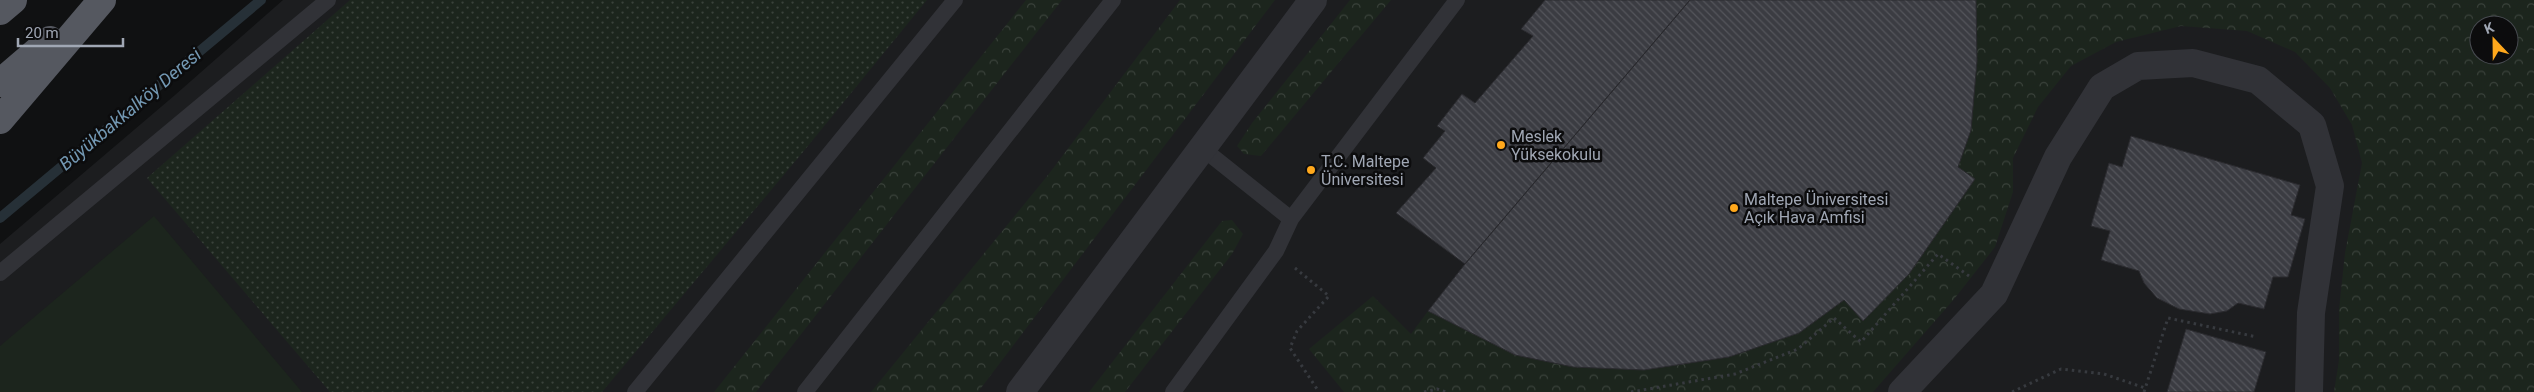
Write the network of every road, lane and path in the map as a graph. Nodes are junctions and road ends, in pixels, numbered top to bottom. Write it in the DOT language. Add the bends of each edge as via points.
graph roads {
  1 [pos="13,0"];
  2 [pos="97,0"];
  3 [pos="102,0"];
  4 [pos="328,0"];
  5 [pos="955,0"];
  6 [pos="1113,0"];
  7 [pos="1313,0"];
  8 [pos="1457,0"];
  9 [pos="0,11"];
  10 [pos="0,83"];
  11 [pos="0,120"];
  12 [pos="1202,148"];
  13 [pos="1291,219"];
  14 [pos="1276,251"];
  15 [pos="1938,254"];
  16 [pos="0,272"];
  17 [pos="2257,337"];
  18 [pos="2144,390"];
  19 [pos="635,392"];
  20 [pos="805,392"];
  21 [pos="1020,392"];
  22 [pos="1173,392"];
  23 [pos="1319,392"];
  24 [pos="1424,392"];
  25 [pos="1446,392"];
  26 [pos="1631,392"];
  27 [pos="1902,392"];
  28 [pos="2012,392"];
  29 [pos="2309,392"];
  1 -- 9 [label="highway"];
  2 -- 10 [label="highway"];
  3 -- 11 [label="highway"];
  4 -- 16 [label="lane"];
  5 -- 19 [label="lane"];
  6 -- 20 [label="lane"];
  7 -- 12 [label="street"];
  8 -- 13 [label="lane"];
  12 -- 13 [label="lane"];
  12 -- 21 [label="street"];
  13 -- 14 [label="lane"];
  14 -- 22 [label="lane"];
  14 -- 23 [label="path" via="1329,296 1298,331 1290,348"];
  15 -- 26 [label="path" via="1861,342 1834,318 1798,349 1735,374"];
  17 -- 18 [label="path" via="2168,318"];
  18 -- 28 [label="path" via="2104,374 2061,370"];
  24 -- 25 [label="path" via="1437,389"];
  27 -- 29 [label="street" via="1994,294 2058,157 2102,87 2138,66 2193,63 2258,80 2312,126 2330,186 2311,313"];
}
